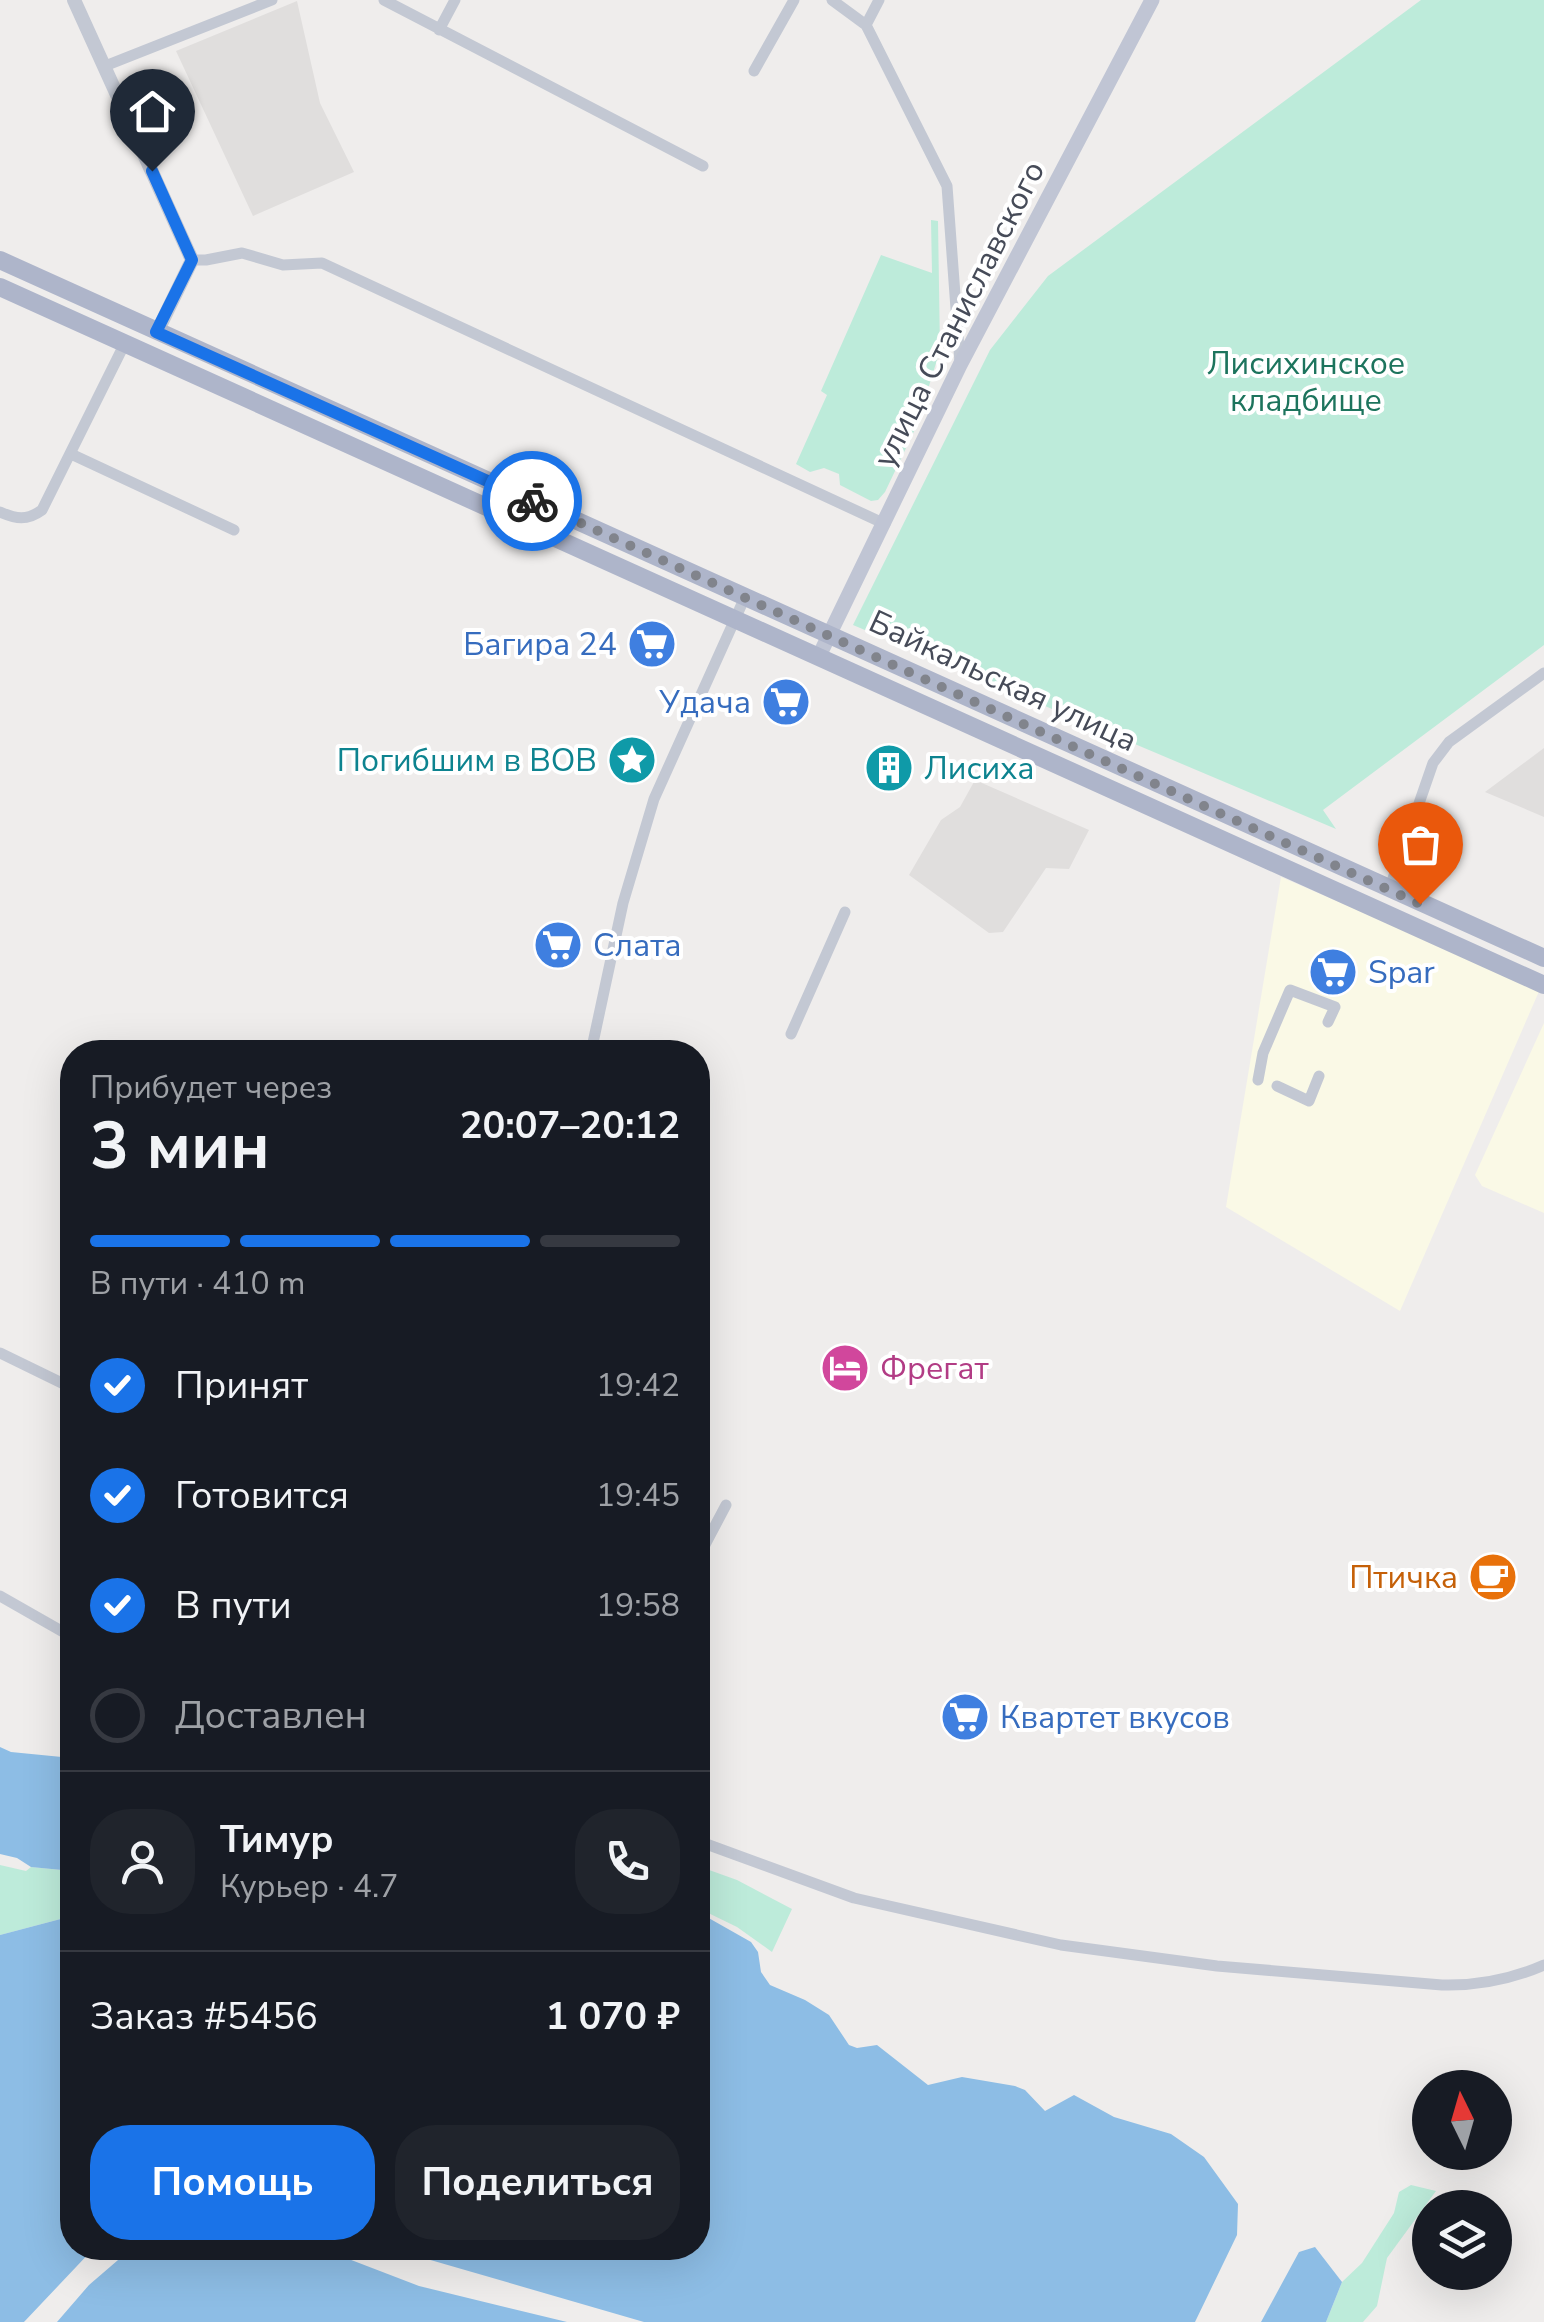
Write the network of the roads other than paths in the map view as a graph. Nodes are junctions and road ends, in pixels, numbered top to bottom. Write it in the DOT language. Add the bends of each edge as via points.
graph roads {
  1 [pos="74,0"];
  2 [pos="272,0"];
  3 [pos="384,0"];
  4 [pos="455,0"];
  5 [pos="794,0"];
  6 [pos="832,0"];
  7 [pos="879,0"];
  8 [pos="1152,0"];
  9 [pos="866,25"];
  10 [pos="439,30"];
  11 [pos="106,66"];
  12 [pos="754,71"];
  13 [pos="704,166"];
  14 [pos="0,260"];
  15 [pos="192,260"];
  16 [pos="0,286"];
  17 [pos="156,332"];
  18 [pos="125,344"];
  19 [pos="960,365"];
  20 [pos="71,454"];
  21 [pos="0,512"];
  22 [pos="885,524"];
  23 [pos="234,530"];
  24 [pos="745,597"];
  25 [pos="735,620"];
  26 [pos="829,634"];
  27 [pos="819,656"];
  28 [pos="1544,672"];
  29 [pos="1390,890"];
  30 [pos="845,912"];
  31 [pos="1544,958"];
  32 [pos="1544,984"];
  33 [pos="1328,1022"];
  34 [pos="791,1034"];
  35 [pos="593,1040"];
  36 [pos="1320,1076"];
  37 [pos="1258,1080"];
  38 [pos="1277,1086"];
  39 [pos="0,1353"];
  40 [pos="60,1382"];
  41 [pos="726,1505"];
  42 [pos="710,1535"];
  43 [pos="0,1596"];
  44 [pos="60,1630"];
  45 [pos="710,1847"];
  46 [pos="1544,1966"];
  1 -- 11 [label="street"];
  2 -- 11 [label="street"];
  3 -- 10 [label="street"];
  4 -- 10 [label="street"];
  5 -- 12 [label="street"];
  6 -- 9 [label="street"];
  7 -- 9 [label="street"];
  8 -- 19 [label="main road, улица Станиславского"];
  9 -- 19 [label="street" via="947,186"];
  10 -- 13 [label="street"];
  11 -- 15 [label="street"];
  14 -- 17 [label="main road, Байкальская улица"];
  15 -- 17 [label="street"];
  15 -- 22 [label="street" via="242,253 284,265 322,263"];
  16 -- 18 [label="main road, Байкальская улица"];
  17 -- 24 [label="main road, Байкальская улица"];
  18 -- 20 [label="street"];
  18 -- 25 [label="main road, Байкальская улица"];
  19 -- 22 [label="main road, улица Станиславского"];
  20 -- 21 [label="street" via="42,510 26,518"];
  20 -- 23 [label="street"];
  22 -- 26 [label="main road, улица Станиславского"];
  24 -- 25 [label="street"];
  24 -- 26 [label="main road, Байкальская улица"];
  25 -- 27 [label="main road, Байкальская улица"];
  25 -- 35 [label="street" via="654,799 622,903"];
  26 -- 27 [label="main road, улица Станиславского"];
  26 -- 29 [label="main road, Байкальская улица"];
  27 -- 32 [label="main road, Байкальская улица"];
  28 -- 29 [label="street" via="1449,742 1432,763"];
  29 -- 31 [label="main road, Байкальская улица"];
  30 -- 34 [label="street"];
  33 -- 37 [label="street" via="1335,1008 1290,990"];
  36 -- 38 [label="street" via="1309,1100"];
  39 -- 40 [label="street"];
  41 -- 42 [label="street"];
  43 -- 44 [label="street"];
  45 -- 46 [label="street" via="823,1889 1061,1945 1460,1986"];
}
